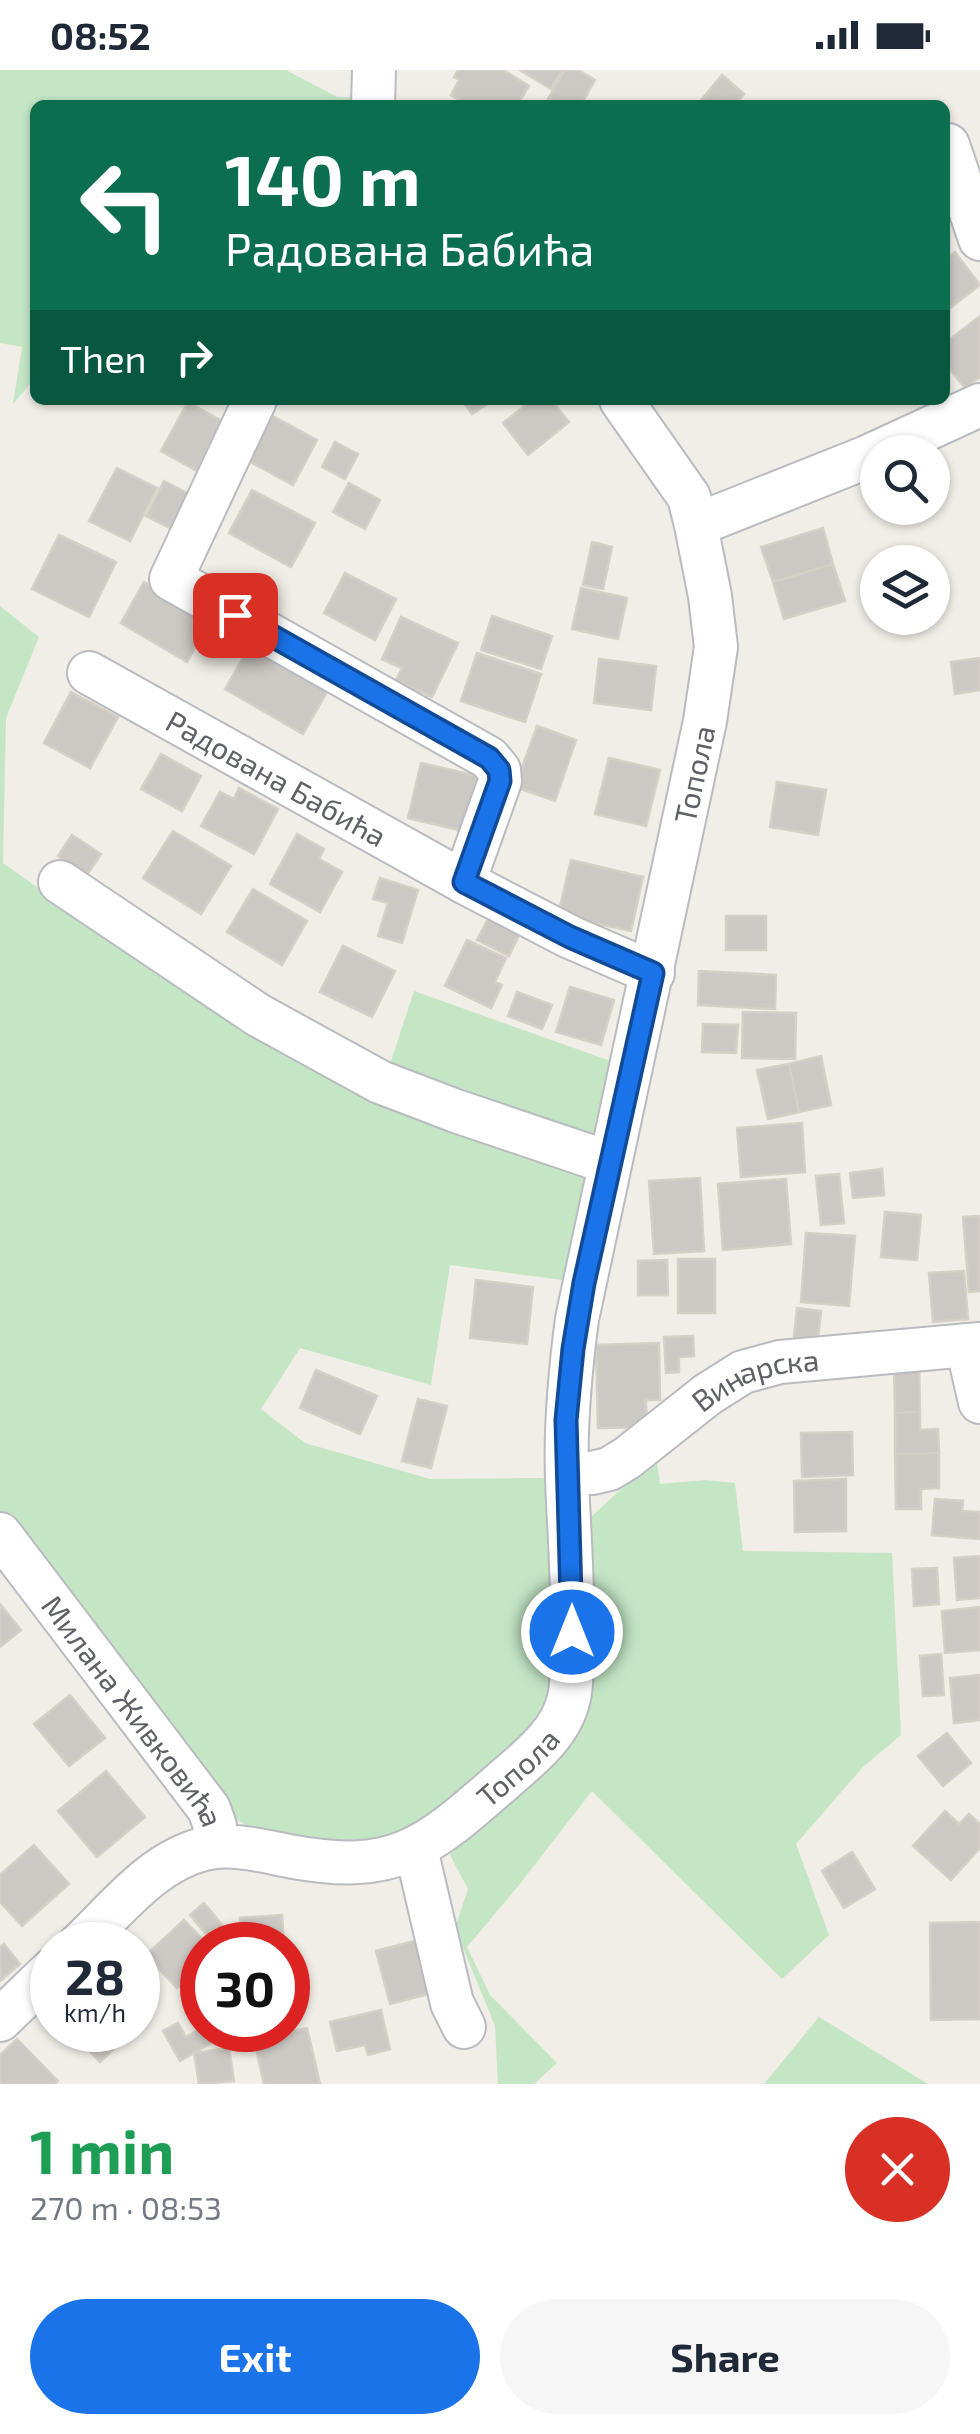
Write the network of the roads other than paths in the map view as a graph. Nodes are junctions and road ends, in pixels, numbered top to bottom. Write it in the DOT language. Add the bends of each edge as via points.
graph roads {
  1 [pos="374,70"];
  2 [pos="372,100"];
  3 [pos="950,152"];
  4 [pos="980,239"];
  5 [pos="980,404"];
  6 [pos="253,405"];
  7 [pos="625,405"];
  8 [pos="696,525"];
  9 [pos="88,672"];
  10 [pos="60,882"];
  11 [pos="464,882"];
  12 [pos="653,973"];
  13 [pos="610,1163"];
  14 [pos="974,1345"];
  15 [pos="980,1402"];
  16 [pos="567,1474"];
  17 [pos="0,1534"];
  18 [pos="212,1847"];
  19 [pos="416,1848"];
  20 [pos="103,1922"];
  21 [pos="30,1991"];
  22 [pos="0,2020"];
  23 [pos="464,2027"];
  1 -- 2 [label="street"];
  3 -- 4 [label="street"];
  5 -- 8 [label="street"];
  6 -- 11 [label="street" via="171,579 489,758 500,781"];
  7 -- 8 [label="street, Топола" via="689,497"];
  8 -- 12 [label="street, Топола" via="716,647"];
  9 -- 11 [label="street, Радована Бабића"];
  10 -- 13 [label="street" via="258,1015 380,1082"];
  11 -- 12 [label="street, Радована Бабића"];
  12 -- 13 [label="street, Топола"];
  13 -- 16 [label="street, Топола" via="577,1319"];
  14 -- 15 [label="street, Винарска"];
  14 -- 16 [label="street, Винарска" via="780,1362 743,1372 609,1468"];
  16 -- 19 [label="street, Топола" via="573,1612 564,1711 530,1757 453,1825"];
  17 -- 18 [label="street, Милана Живковића" via="208,1809"];
  18 -- 19 [label="street, Топола" via="342,1863"];
  18 -- 20 [label="street, Топола" via="154,1874"];
  19 -- 23 [label="street" via="452,2003"];
  21 -- 22 [label="street"];
}
